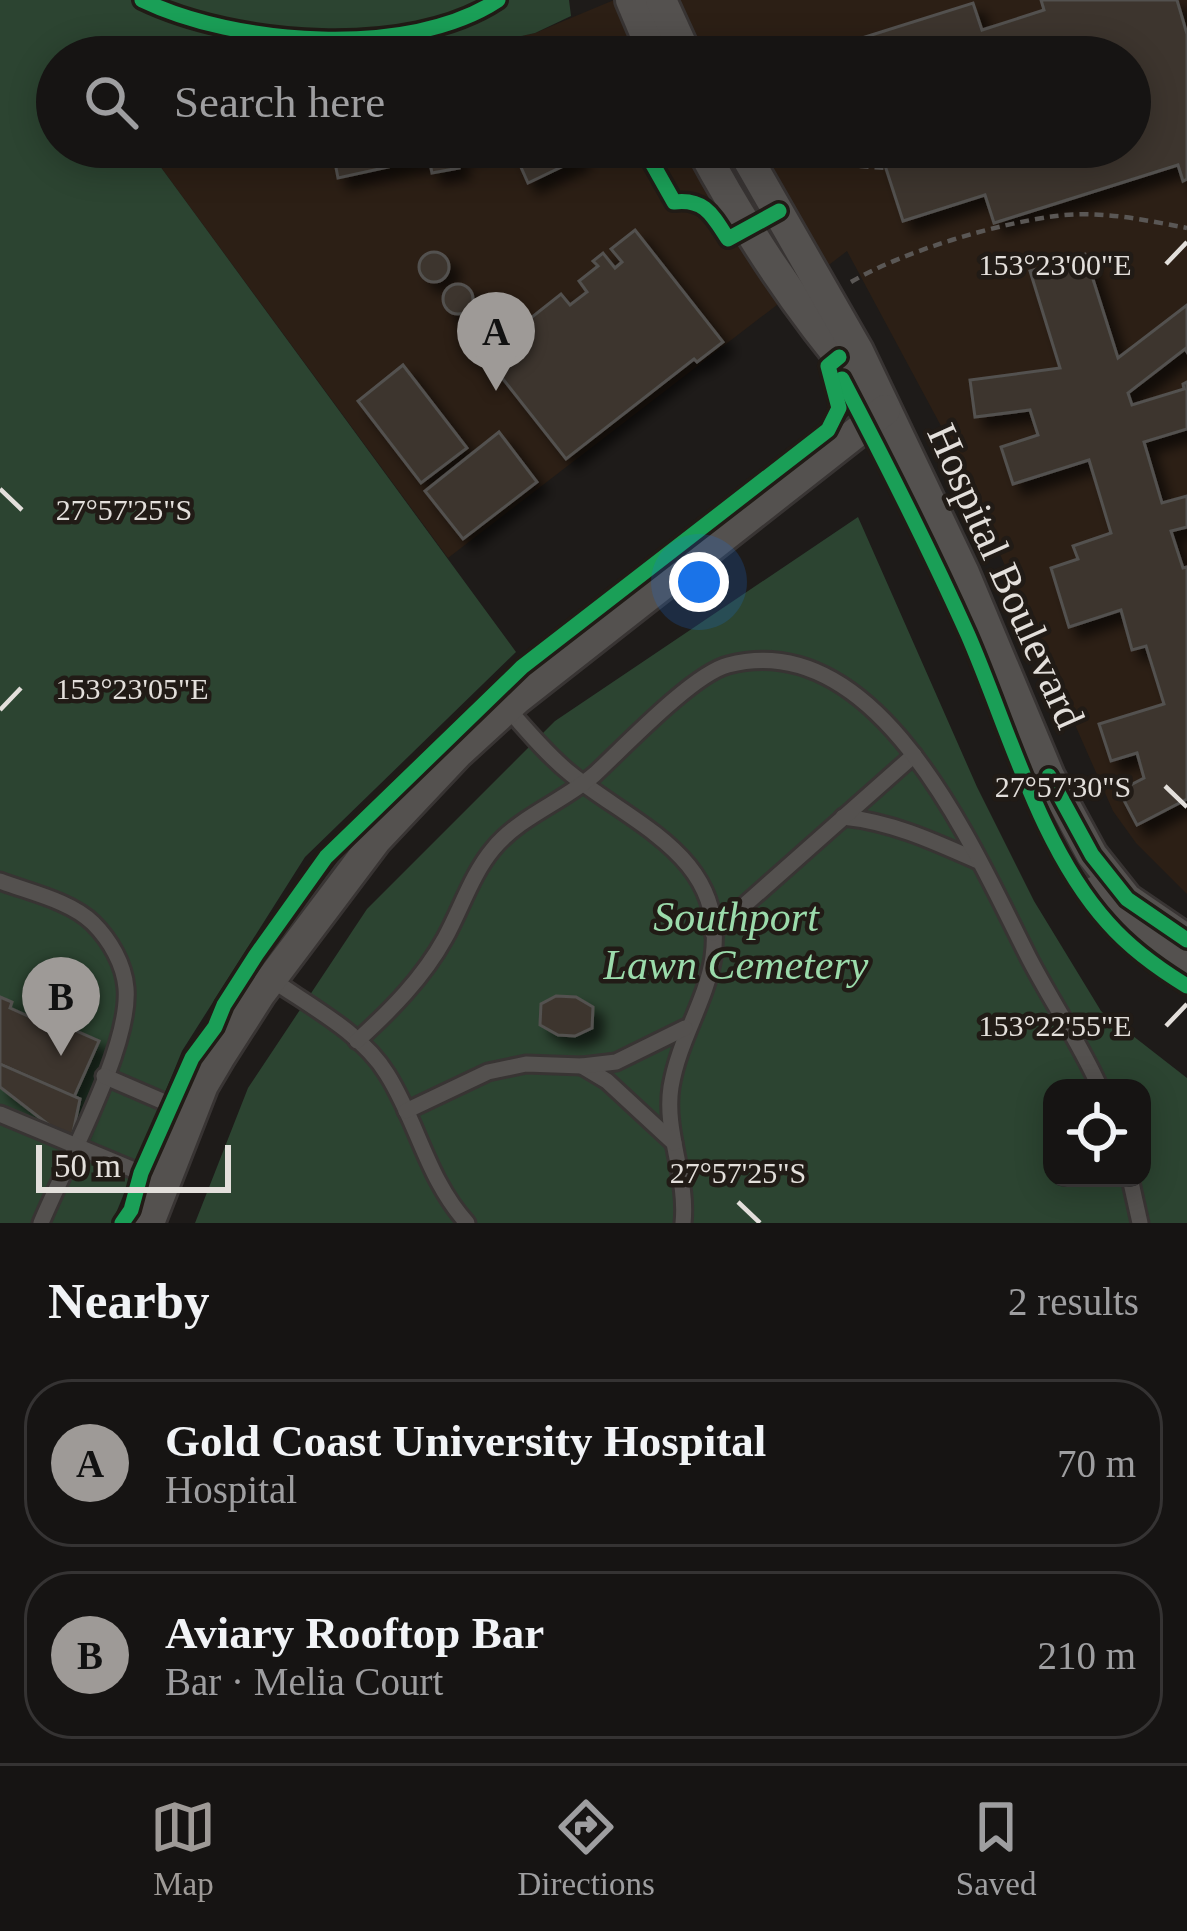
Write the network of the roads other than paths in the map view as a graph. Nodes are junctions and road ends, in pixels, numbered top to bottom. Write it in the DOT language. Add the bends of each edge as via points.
graph roads {
  1 [pos="631,0"];
  2 [pos="661,0"];
  3 [pos="646,36"];
  4 [pos="677,36"];
  5 [pos="712,168"];
  6 [pos="753,168"];
  7 [pos="885,410"];
  8 [pos="507,708"];
  9 [pos="914,755"];
  10 [pos="1049,776"];
  11 [pos="584,784"];
  12 [pos="843,817"];
  13 [pos="978,861"];
  14 [pos="0,881"];
  15 [pos="713,933"];
  16 [pos="1187,940"];
  17 [pos="1187,973"];
  18 [pos="271,979"];
  19 [pos="688,1026"];
  20 [pos="357,1041"];
  21 [pos="582,1066"];
  22 [pos="104,1076"];
  23 [pos="1095,1079"];
  24 [pos="406,1112"];
  25 [pos="0,1114"];
  26 [pos="192,1114"];
  27 [pos="676,1145"];
  28 [pos="73,1148"];
  29 [pos="1132,1187"];
  30 [pos="163,1189"];
  31 [pos="40,1223"];
  32 [pos="149,1223"];
  33 [pos="467,1223"];
  34 [pos="683,1223"];
  35 [pos="1139,1223"];
  1 -- 3 [label="street"];
  2 -- 4 [label="street"];
  5 -- 7 [label="street" via="783,280"];
  6 -- 7 [label="street"];
  7 -- 8 [label="street"];
  7 -- 10 [label="street, Hospital Boulevard"];
  8 -- 11 [label="lane"];
  8 -- 18 [label="street" via="376,840"];
  9 -- 11 [label="lane" via="868,705 824,675 750,661 722,666 692,686"];
  9 -- 12 [label="lane"];
  9 -- 13 [label="lane"];
  10 -- 16 [label="street, Hospital Boulevard" via="1127,899"];
  10 -- 17 [label="street, Hospital Boulevard" via="1055,817 1078,870 1133,934"];
  11 -- 15 [label="lane" via="668,843 710,899"];
  11 -- 20 [label="lane" via="492,850 424,971"];
  12 -- 13 [label="lane" via="874,820"];
  12 -- 15 [label="lane"];
  13 -- 23 [label="lane"];
  14 -- 22 [label="lane" via="91,920 118,957 126,989 122,1028"];
  15 -- 19 [label="lane" via="704,993"];
  18 -- 20 [label="lane"];
  18 -- 26 [label="street"];
  19 -- 21 [label="lane" via="616,1062"];
  19 -- 27 [label="lane" via="670,1092"];
  20 -- 24 [label="lane" via="374,1055"];
  21 -- 24 [label="lane" via="488,1072"];
  21 -- 27 [label="lane"];
  22 -- 26 [label="lane"];
  22 -- 28 [label="lane"];
  24 -- 33 [label="lane" via="432,1174"];
  25 -- 28 [label="lane"];
  26 -- 30 [label="street"];
  27 -- 34 [label="lane"];
  28 -- 30 [label="lane"];
  28 -- 31 [label="lane"];
  29 -- 35 [label="lane"];
  30 -- 32 [label="street"];
}
